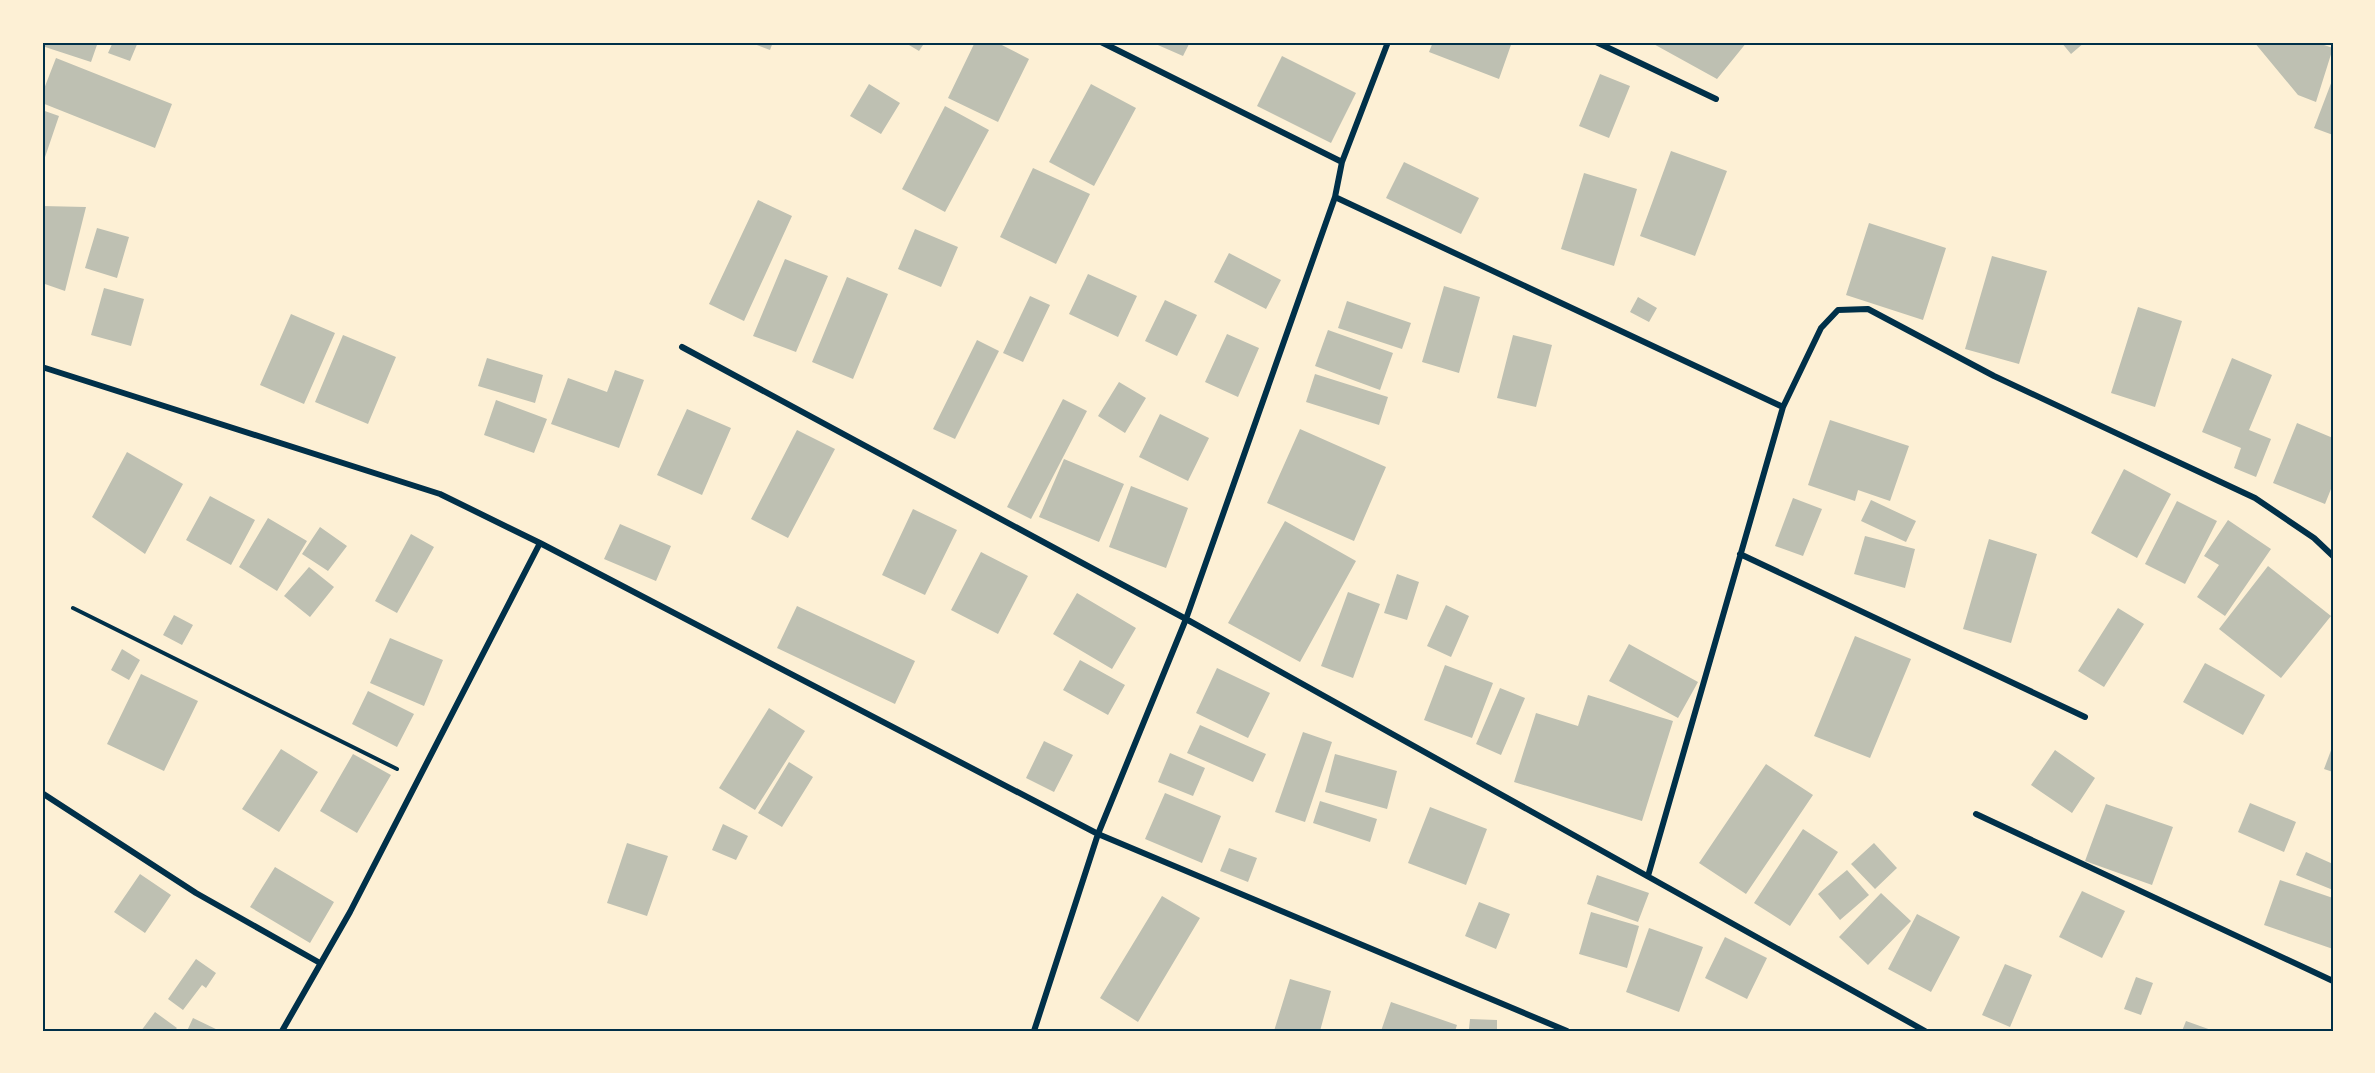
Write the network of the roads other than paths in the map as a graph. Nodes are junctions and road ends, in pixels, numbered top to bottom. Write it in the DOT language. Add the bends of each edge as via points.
graph roads {
  1 [pos="1101,42"];
  2 [pos="1388,42"];
  3 [pos="1596,42"];
  4 [pos="1716,99"];
  5 [pos="1342,162"];
  6 [pos="1335,197"];
  7 [pos="682,347"];
  8 [pos="42,367"];
  9 [pos="1783,407"];
  10 [pos="540,543"];
  11 [pos="1740,554"];
  12 [pos="2333,556"];
  13 [pos="1186,619"];
  14 [pos="2085,717"];
  15 [pos="42,793"];
  16 [pos="1976,814"];
  17 [pos="1098,834"];
  18 [pos="1648,876"];
  19 [pos="320,963"];
  20 [pos="2333,981"];
  21 [pos="282,1031"];
  22 [pos="1034,1031"];
  23 [pos="1567,1031"];
  24 [pos="1925,1031"];
  1 -- 5 [label="street"];
  2 -- 5 [label="street"];
  3 -- 4 [label="street"];
  5 -- 6 [label="street"];
  6 -- 9 [label="street"];
  6 -- 13 [label="street"];
  7 -- 13 [label="street"];
  8 -- 10 [label="street" via="440,494"];
  9 -- 11 [label="street"];
  9 -- 12 [label="street" via="1821,328 1838,310 1868,309 1994,376 2255,498 2314,538"];
  10 -- 17 [label="street"];
  10 -- 19 [label="street"];
  11 -- 14 [label="street"];
  11 -- 18 [label="street"];
  13 -- 17 [label="street"];
  13 -- 18 [label="street"];
  15 -- 19 [label="street" via="196,893"];
  16 -- 20 [label="street"];
  17 -- 22 [label="street"];
  17 -- 23 [label="street"];
  18 -- 24 [label="street"];
  19 -- 21 [label="street"];
}
